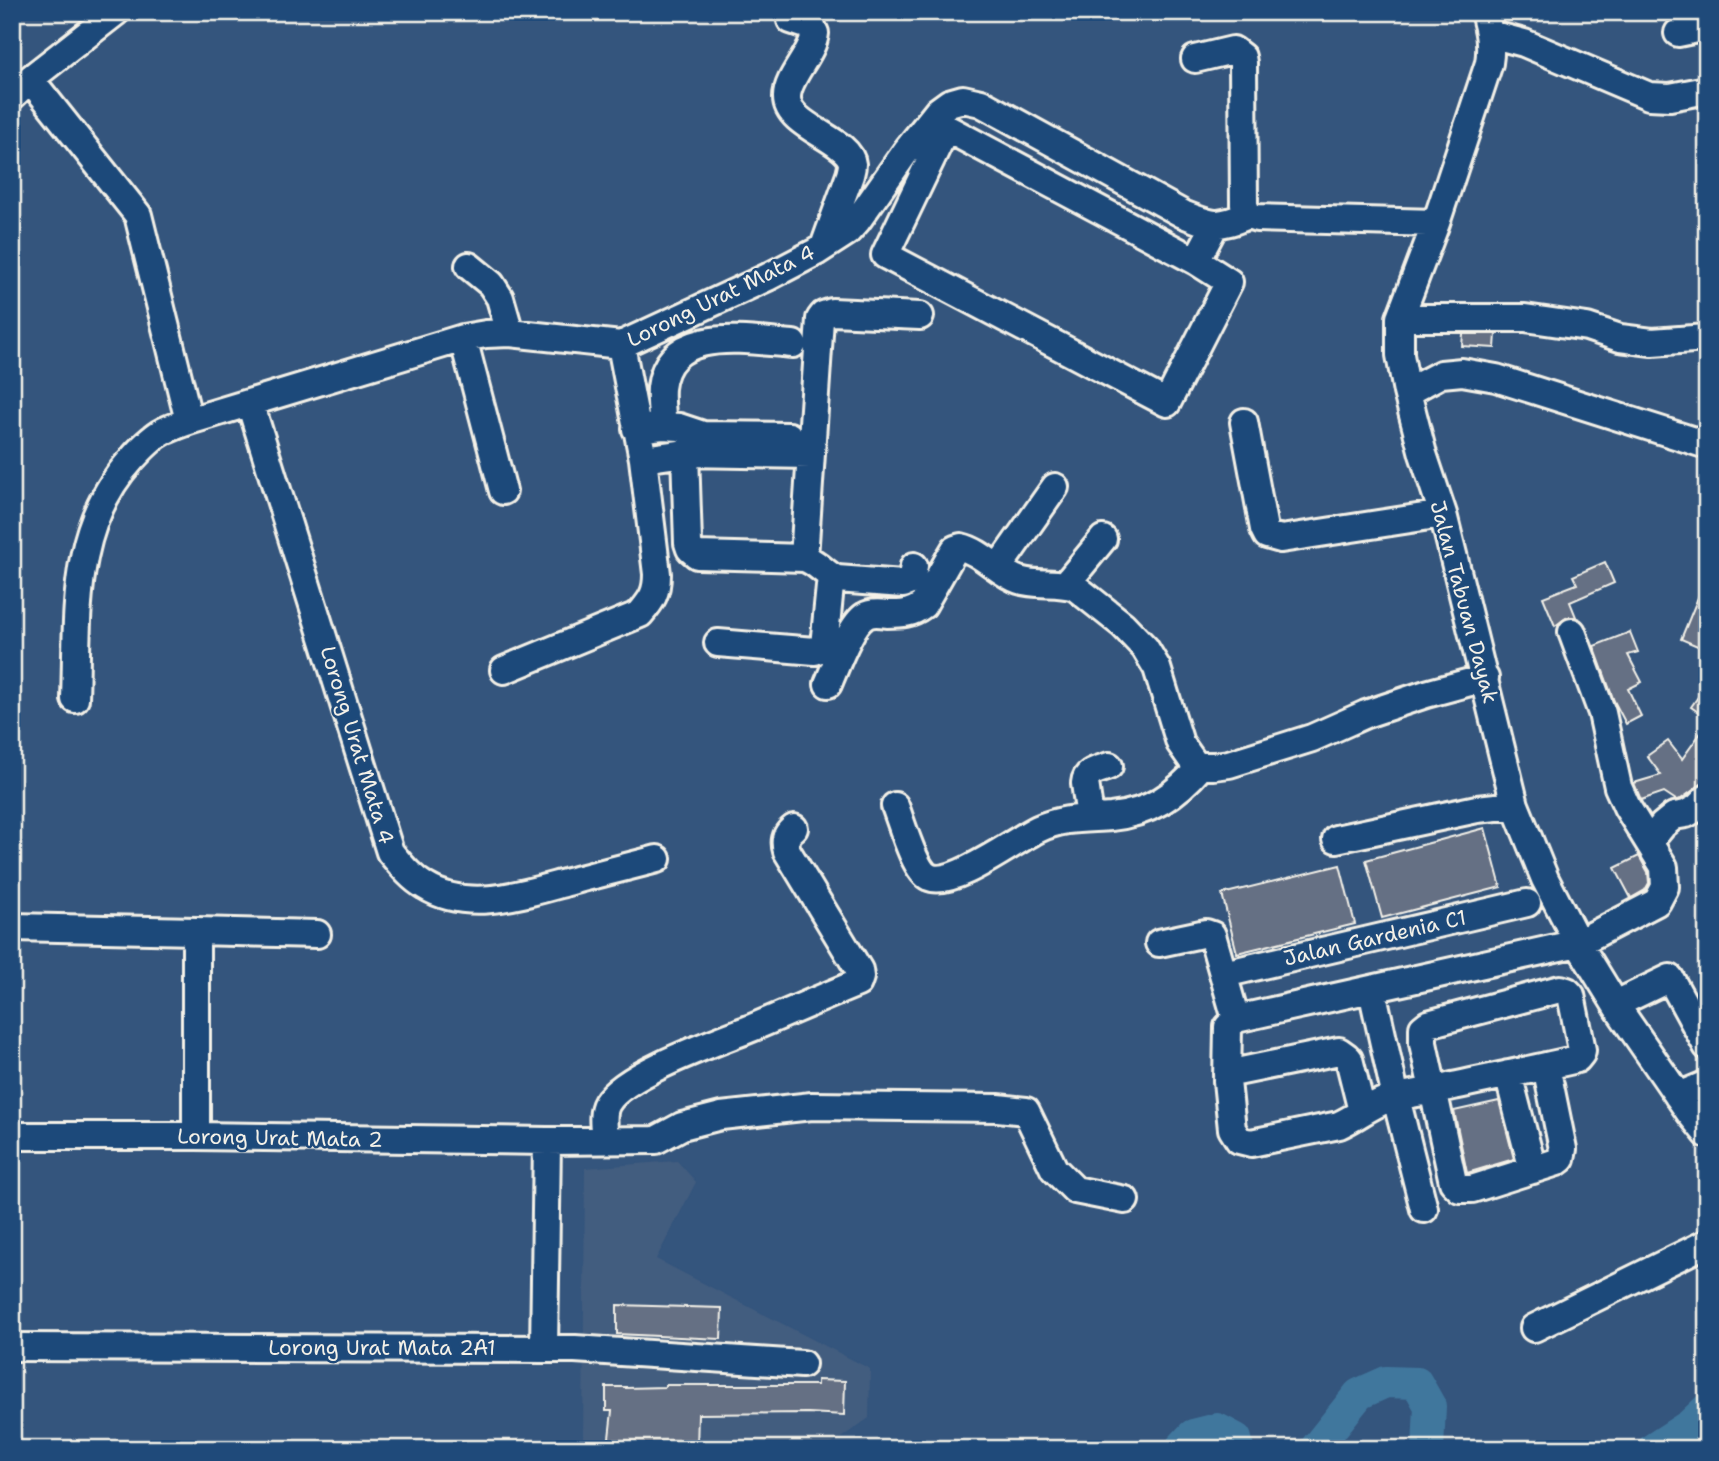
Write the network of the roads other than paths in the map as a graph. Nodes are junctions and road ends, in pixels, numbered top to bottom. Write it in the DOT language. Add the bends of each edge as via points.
graph roads {
  1 [pos="116,12"];
  2 [pos="791,20"];
  3 [pos="1487,23"];
  4 [pos="1707,27"];
  5 [pos="1678,33"];
  6 [pos="1195,59"];
  7 [pos="21,88"];
  8 [pos="1707,90"];
  9 [pos="1248,215"];
  10 [pos="1436,223"];
  11 [pos="1215,225"];
  12 [pos="825,244"];
  13 [pos="1196,261"];
  14 [pos="469,266"];
  15 [pos="920,316"];
  16 [pos="1401,318"];
  17 [pos="510,333"];
  18 [pos="463,338"];
  19 [pos="1707,338"];
  20 [pos="793,344"];
  21 [pos="621,345"];
  22 [pos="1407,391"];
  23 [pos="250,403"];
  24 [pos="189,421"];
  25 [pos="1244,422"];
  26 [pos="663,426"];
  27 [pos="636,429"];
  28 [pos="789,436"];
  29 [pos="1707,445"];
  30 [pos="685,453"];
  31 [pos="810,455"];
  32 [pos="643,459"];
  33 [pos="1055,487"];
  34 [pos="503,491"];
  35 [pos="1443,514"];
  36 [pos="1103,539"];
  37 [pos="804,558"];
  38 [pos="914,566"];
  39 [pos="999,568"];
  40 [pos="831,576"];
  41 [pos="1066,584"];
  42 [pos="1572,632"];
  43 [pos="718,643"];
  44 [pos="504,670"];
  45 [pos="1485,678"];
  46 [pos="828,684"];
  47 [pos="75,699"];
  48 [pos="1109,766"];
  49 [pos="1201,766"];
  50 [pos="1707,798"];
  51 [pos="1515,805"];
  52 [pos="895,806"];
  53 [pos="1090,817"];
  54 [pos="794,828"];
  55 [pos="1336,839"];
  56 [pos="1649,842"];
  57 [pos="657,859"];
  58 [pos="1527,903"];
  59 [pos="12,927"];
  60 [pos="196,931"];
  61 [pos="317,934"];
  62 [pos="1159,943"];
  63 [pos="1578,943"];
  64 [pos="1488,964"];
  65 [pos="1224,974"];
  66 [pos="1372,990"];
  67 [pos="1499,1004"];
  68 [pos="1616,1004"];
  69 [pos="1236,1019"];
  70 [pos="1707,1046"];
  71 [pos="1546,1066"];
  72 [pos="1227,1074"];
  73 [pos="1508,1074"];
  74 [pos="1707,1084"];
  75 [pos="1433,1091"];
  76 [pos="1396,1097"];
  77 [pos="1691,1105"];
  78 [pos="1362,1111"];
  79 [pos="1707,1134"];
  80 [pos="12,1136"];
  81 [pos="196,1136"];
  82 [pos="605,1140"];
  83 [pos="547,1141"];
  84 [pos="1533,1170"];
  85 [pos="1125,1200"];
  86 [pos="1424,1209"];
  87 [pos="1707,1243"];
  88 [pos="1534,1328"];
  89 [pos="12,1347"];
  90 [pos="544,1349"];
  91 [pos="802,1364"];
  1 -- 7 [label="street"];
  2 -- 12 [label="street" via="812,27 815,33 788,89 789,110 849,155 852,164"];
  3 -- 8 [label="street" via="1649,96"];
  3 -- 10 [label="street, Jalan Tabuan Dayak" via="1489,63"];
  4 -- 5 [label="street"];
  6 -- 9 [label="street" via="1227,50 1242,57 1244,205"];
  7 -- 24 [label="street" via="138,215"];
  9 -- 10 [label="street"];
  9 -- 11 [label="street"];
  10 -- 16 [label="street, Jalan Tabuan Dayak"];
  11 -- 12 [label="street, Lorong Urat Mata 4" via="1183,214 981,103 963,99 938,110 857,221"];
  11 -- 13 [label="street"];
  12 -- 21 [label="street, Lorong Urat Mata 4"];
  13 -- 13 [label="street" via="946,128 885,255 1167,403 1229,282"];
  14 -- 17 [label="street" via="500,298"];
  15 -- 31 [label="street" via="823,315"];
  16 -- 19 [label="street" via="1525,318 1651,342"];
  16 -- 22 [label="street, Jalan Tabuan Dayak" via="1400,355"];
  17 -- 18 [label="street, Lorong Urat Mata 4"];
  17 -- 21 [label="street, Lorong Urat Mata 4"];
  18 -- 23 [label="street, Lorong Urat Mata 4"];
  18 -- 34 [label="street"];
  20 -- 26 [label="street" via="714,341 676,355 661,390"];
  21 -- 27 [label="street"];
  22 -- 29 [label="street" via="1441,374 1462,372 1496,378"];
  22 -- 35 [label="street, Jalan Tabuan Dayak"];
  23 -- 24 [label="street, Lorong Urat Mata 4"];
  23 -- 57 [label="street, Lorong Urat Mata 4" via="390,852 407,872 426,887 470,900 508,897"];
  24 -- 47 [label="street, Lorong Urat Mata 4" via="162,431 141,449 121,471 92,526 78,600"];
  25 -- 35 [label="street" via="1267,535 1281,539"];
  26 -- 27 [label="street"];
  26 -- 28 [label="street" via="703,435"];
  27 -- 32 [label="street"];
  30 -- 31 [label="street"];
  30 -- 32 [label="street"];
  30 -- 37 [label="street" via="688,543 693,552"];
  31 -- 37 [label="street"];
  32 -- 44 [label="street" via="657,574 657,588 649,603 640,614"];
  33 -- 39 [label="street"];
  35 -- 45 [label="street, Jalan Tabuan Dayak"];
  36 -- 41 [label="street"];
  37 -- 40 [label="street"];
  38 -- 40 [label="street" via="911,581 903,584"];
  39 -- 41 [label="street" via="1021,581"];
  39 -- 46 [label="street" via="969,549 955,550 917,610 863,617"];
  40 -- 43 [label="street" via="824,646 820,649"];
  41 -- 49 [label="street" via="1123,625 1145,648 1157,668 1180,743"];
  42 -- 56 [label="street" via="1602,713 1618,787"];
  45 -- 49 [label="street" via="1366,714 1312,738 1229,764"];
  45 -- 51 [label="street, Jalan Tabuan Dayak"];
  48 -- 53 [label="street" via="1085,778"];
  49 -- 53 [label="street" via="1185,785 1137,813"];
  50 -- 56 [label="street" via="1686,814 1674,816"];
  51 -- 55 [label="street"];
  51 -- 63 [label="street, Jalan Tabuan Dayak"];
  52 -- 53 [label="street" via="921,872 938,879 959,874 1040,828"];
  54 -- 82 [label="street" via="786,838 787,851 859,970 858,983 631,1081 608,1102"];
  56 -- 63 [label="street" via="1666,877 1657,902"];
  58 -- 65 [label="street, Jalan Gardenia C1"];
  59 -- 60 [label="street"];
  60 -- 61 [label="street"];
  60 -- 81 [label="street"];
  62 -- 65 [label="street" via="1213,935"];
  63 -- 64 [label="street"];
  63 -- 68 [label="street, Jalan Tabuan Dayak"];
  64 -- 66 [label="street"];
  64 -- 67 [label="street"];
  65 -- 69 [label="street"];
  66 -- 69 [label="street"];
  66 -- 76 [label="street"];
  67 -- 71 [label="street" via="1560,989 1571,995 1581,1054"];
  67 -- 75 [label="street" via="1423,1028"];
  68 -- 70 [label="street" via="1670,978"];
  68 -- 77 [label="street, Jalan Tabuan Dayak"];
  69 -- 72 [label="street" via="1228,1027"];
  71 -- 73 [label="street"];
  71 -- 84 [label="street" via="1563,1154 1557,1162"];
  72 -- 78 [label="street" via="1339,1051 1349,1059"];
  72 -- 78 [label="street" via="1232,1129 1245,1143 1339,1125"];
  73 -- 75 [label="street"];
  73 -- 84 [label="street"];
  74 -- 77 [label="street"];
  75 -- 76 [label="street"];
  75 -- 84 [label="street" via="1456,1186 1472,1189"];
  76 -- 78 [label="street"];
  76 -- 86 [label="street"];
  77 -- 79 [label="street, Jalan Tabuan Dayak"];
  80 -- 81 [label="street, Lorong Urat Mata 2"];
  81 -- 83 [label="street, Lorong Urat Mata 2"];
  82 -- 83 [label="street, Lorong Urat Mata 2"];
  82 -- 85 [label="street, Lorong Urat Mata 2" via="656,1140 682,1126 721,1116 812,1106 1026,1111 1054,1168 1075,1190"];
  83 -- 90 [label="street"];
  87 -- 88 [label="street"];
  89 -- 90 [label="street, Lorong Urat Mata 2A1"];
  90 -- 91 [label="street, Lorong Urat Mata 2A1"];
}
